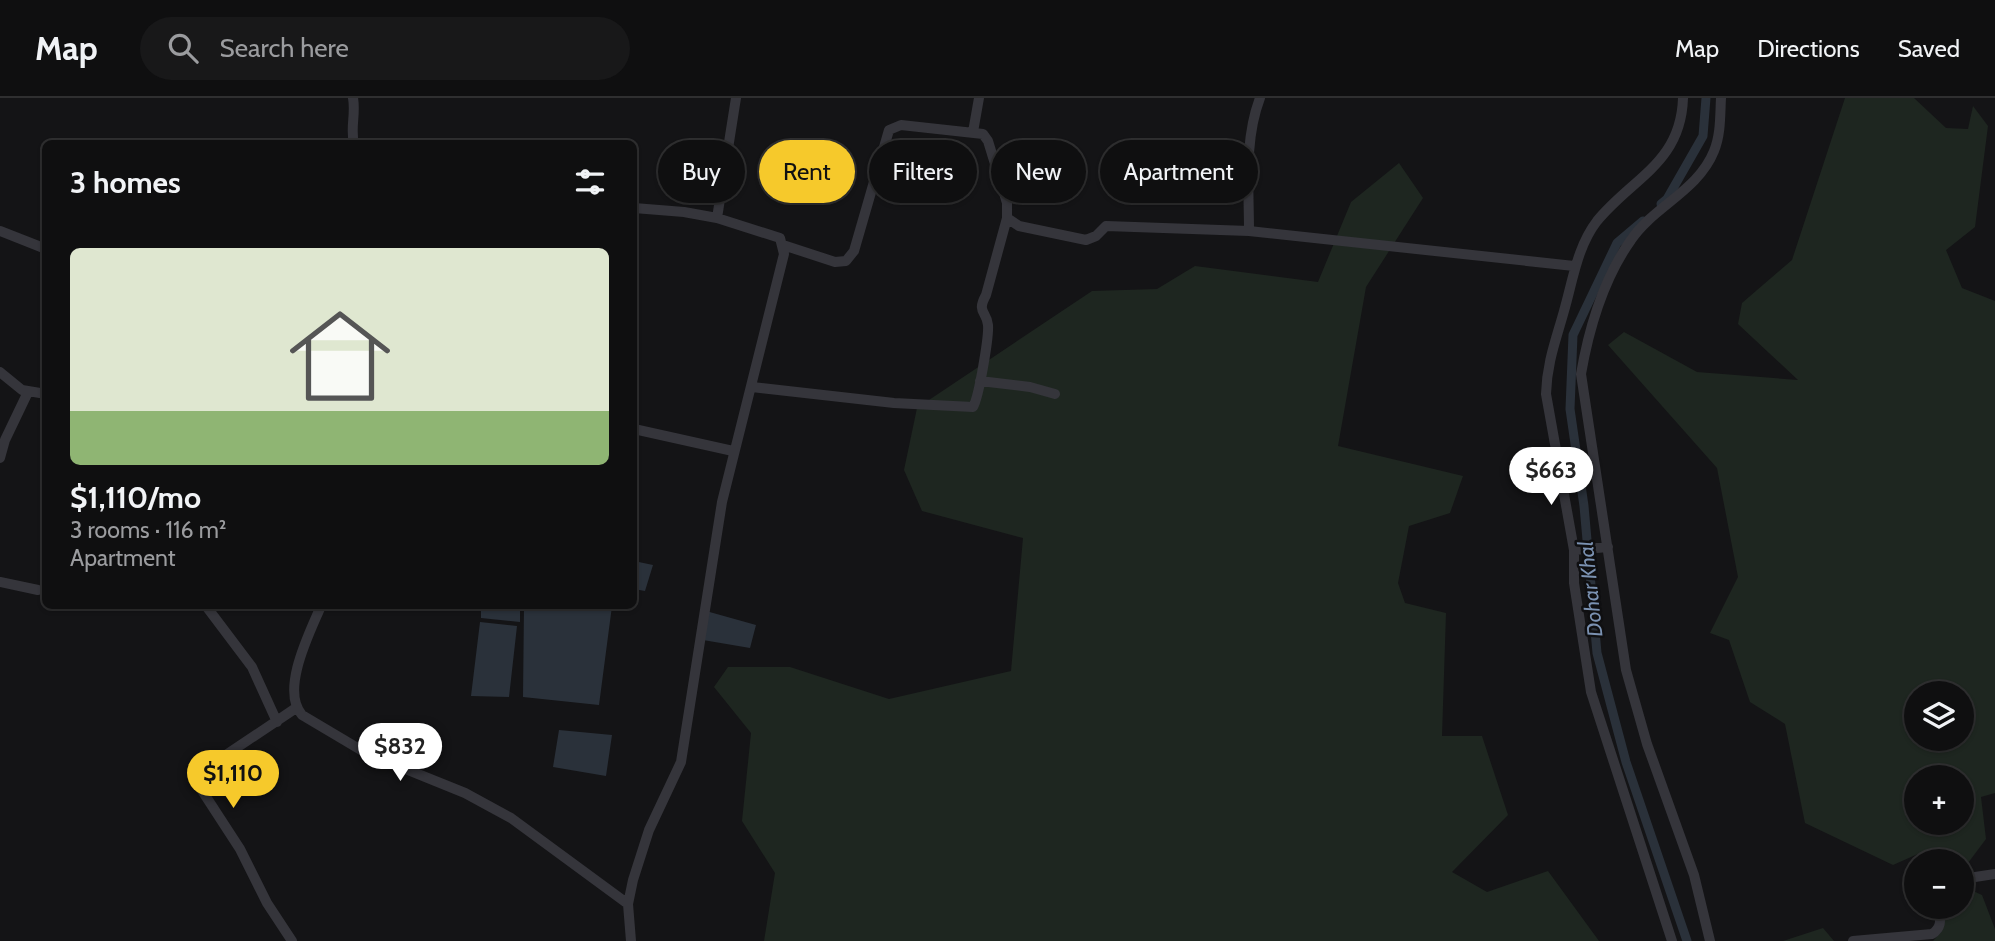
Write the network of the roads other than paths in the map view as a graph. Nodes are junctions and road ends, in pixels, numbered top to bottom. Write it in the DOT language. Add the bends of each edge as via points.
graph roads {
  1 [pos="353,98"];
  2 [pos="736,98"];
  3 [pos="979,98"];
  4 [pos="1260,98"];
  5 [pos="1683,98"];
  6 [pos="1721,98"];
  7 [pos="973,132"];
  8 [pos="353,140"];
  9 [pos="637,208"];
  10 [pos="717,218"];
  11 [pos="1007,218"];
  12 [pos="0,231"];
  13 [pos="1249,231"];
  14 [pos="783,245"];
  15 [pos="42,247"];
  16 [pos="1574,266"];
  17 [pos="0,372"];
  18 [pos="980,381"];
  19 [pos="752,387"];
  20 [pos="28,392"];
  21 [pos="42,394"];
  22 [pos="1055,394"];
  23 [pos="637,430"];
  24 [pos="733,452"];
  25 [pos="0,458"];
  26 [pos="1602,547"];
  27 [pos="1576,550"];
  28 [pos="0,582"];
  29 [pos="38,590"];
  30 [pos="208,609"];
  31 [pos="320,609"];
  32 [pos="296,708"];
  33 [pos="277,722"];
  34 [pos="1995,874"];
  35 [pos="1974,877"];
  36 [pos="628,904"];
  37 [pos="1940,919"];
  38 [pos="292,941"];
  39 [pos="631,941"];
  40 [pos="1672,941"];
  41 [pos="1710,941"];
  42 [pos="1853,941"];
  1 -- 8 [label="street"];
  2 -- 10 [label="street"];
  3 -- 7 [label="street"];
  4 -- 13 [label="street" via="1250,144"];
  5 -- 16 [label="street" via="1682,117 1665,155 1597,222"];
  6 -- 26 [label="street" via="1714,152 1695,181 1632,237 1612,269 1585,353 1581,374"];
  7 -- 11 [label="street" via="988,141 1007,203"];
  7 -- 14 [label="street" via="901,125 890,130 854,251 846,261 835,262"];
  9 -- 10 [label="street"];
  10 -- 14 [label="street" via="780,238"];
  11 -- 13 [label="street" via="1019,226 1086,240 1106,226"];
  11 -- 18 [label="street" via="981,305 988,324"];
  12 -- 15 [label="street"];
  13 -- 16 [label="street"];
  14 -- 19 [label="street"];
  16 -- 27 [label="street" via="1547,368 1546,394"];
  17 -- 20 [label="street"];
  18 -- 19 [label="street" via="975,404 969,407"];
  18 -- 22 [label="street"];
  19 -- 24 [label="street"];
  20 -- 21 [label="street"];
  20 -- 25 [label="street"];
  23 -- 24 [label="street"];
  24 -- 36 [label="street" via="681,762 649,830"];
  26 -- 27 [label="street"];
  26 -- 41 [label="street" via="1626,670 1694,875"];
  27 -- 40 [label="street" via="1574,583 1591,692"];
  28 -- 29 [label="street"];
  30 -- 33 [label="street" via="252,667"];
  31 -- 32 [label="street" via="300,655 293,695"];
  32 -- 33 [label="street"];
  32 -- 36 [label="street" via="366,753 465,793 511,818"];
  33 -- 38 [label="street" via="202,771 199,780"];
  34 -- 35 [label="street"];
  36 -- 39 [label="street"];
  37 -- 42 [label="street" via="1932,934"];
}
